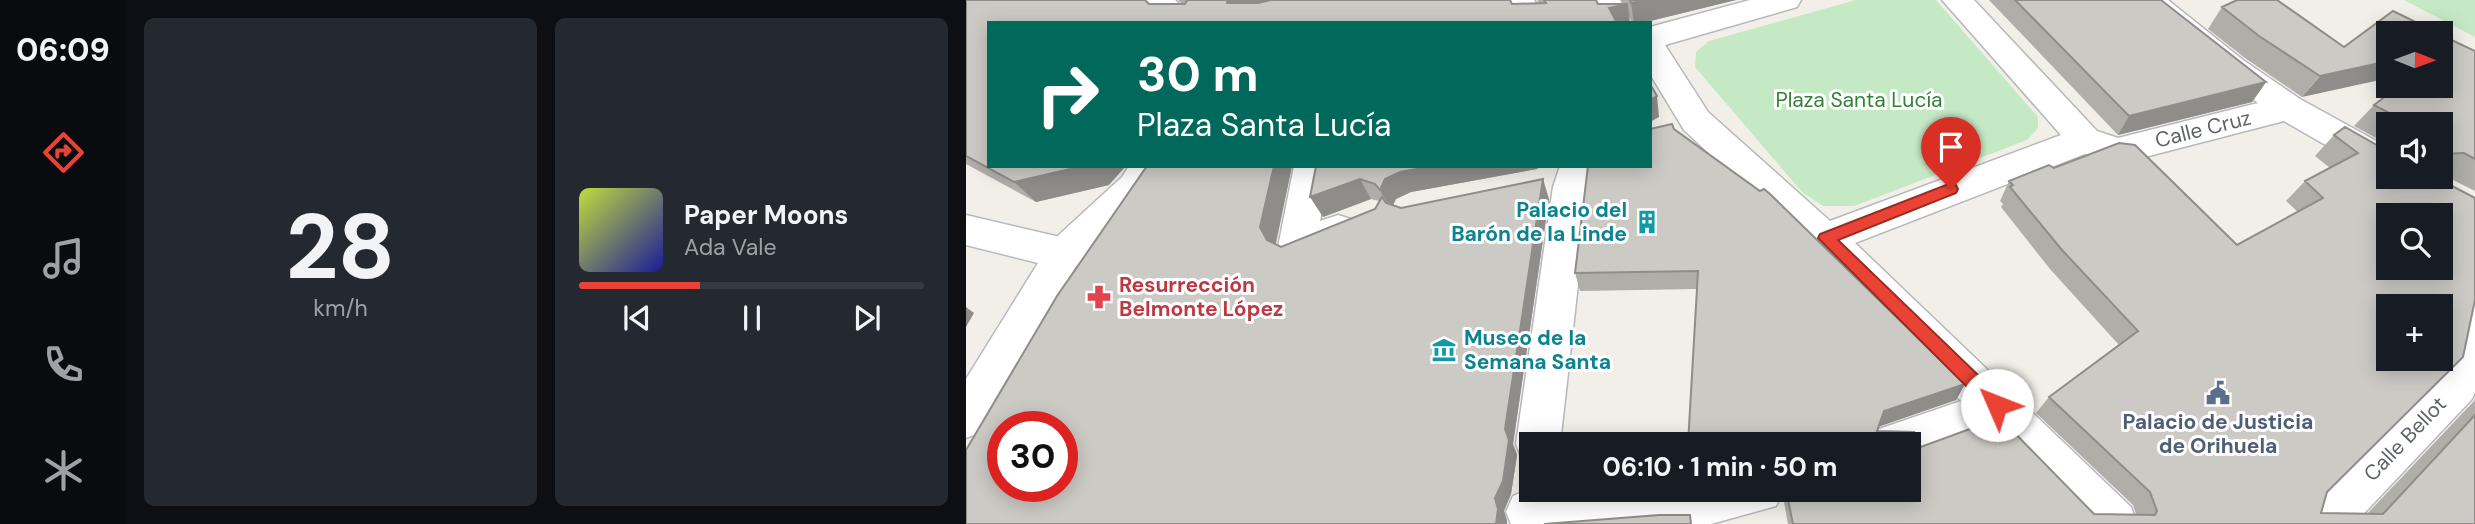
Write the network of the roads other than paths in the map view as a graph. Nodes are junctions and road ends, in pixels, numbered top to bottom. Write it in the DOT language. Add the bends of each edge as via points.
graph roads {
  1 [pos="1156,0"];
  2 [pos="1605,0"];
  3 [pos="1786,0"];
  4 [pos="1957,0"];
  5 [pos="2149,0"];
  6 [pos="1182,21"];
  7 [pos="1616,21"];
  8 [pos="1652,37"];
  9 [pos="1652,50"];
  10 [pos="2288,108"];
  11 [pos="1696,121"];
  12 [pos="1662,132"];
  13 [pos="2101,146"];
  14 [pos="2376,157"];
  15 [pos="1146,168"];
  16 [pos="1312,168"];
  17 [pos="1567,168"];
  18 [pos="1577,168"];
  19 [pos="1535,185"];
  20 [pos="1372,216"];
  21 [pos="966,230"];
  22 [pos="1826,238"];
  23 [pos="1064,254"];
  24 [pos="2475,303"];
  25 [pos="1997,405"];
  26 [pos="966,418"];
  27 [pos="1540,432"];
  28 [pos="1921,435"];
  29 [pos="1707,502"];
  30 [pos="1530,509"];
  31 [pos="2114,524"];
  32 [pos="2322,524"];
  1 -- 6 [label="street"];
  2 -- 7 [label="street"];
  3 -- 8 [label="street"];
  4 -- 13 [label="street"];
  5 -- 10 [label="street"];
  9 -- 11 [label="street"];
  10 -- 13 [label="street, Calle Cruz"];
  10 -- 14 [label="street"];
  11 -- 12 [label="street"];
  11 -- 22 [label="street"];
  13 -- 22 [label="street"];
  15 -- 23 [label="street" via="1135,187"];
  16 -- 20 [label="street" via="1297,247"];
  17 -- 19 [label="street" via="1548,183"];
  18 -- 27 [label="street" via="1571,187"];
  21 -- 23 [label="street"];
  22 -- 25 [label="street"];
  23 -- 26 [label="street"];
  24 -- 32 [label="street, Calle Bellot" via="2458,385"];
  25 -- 28 [label="street"];
  25 -- 31 [label="street"];
  29 -- 30 [label="street" via="1685,507"];
}
